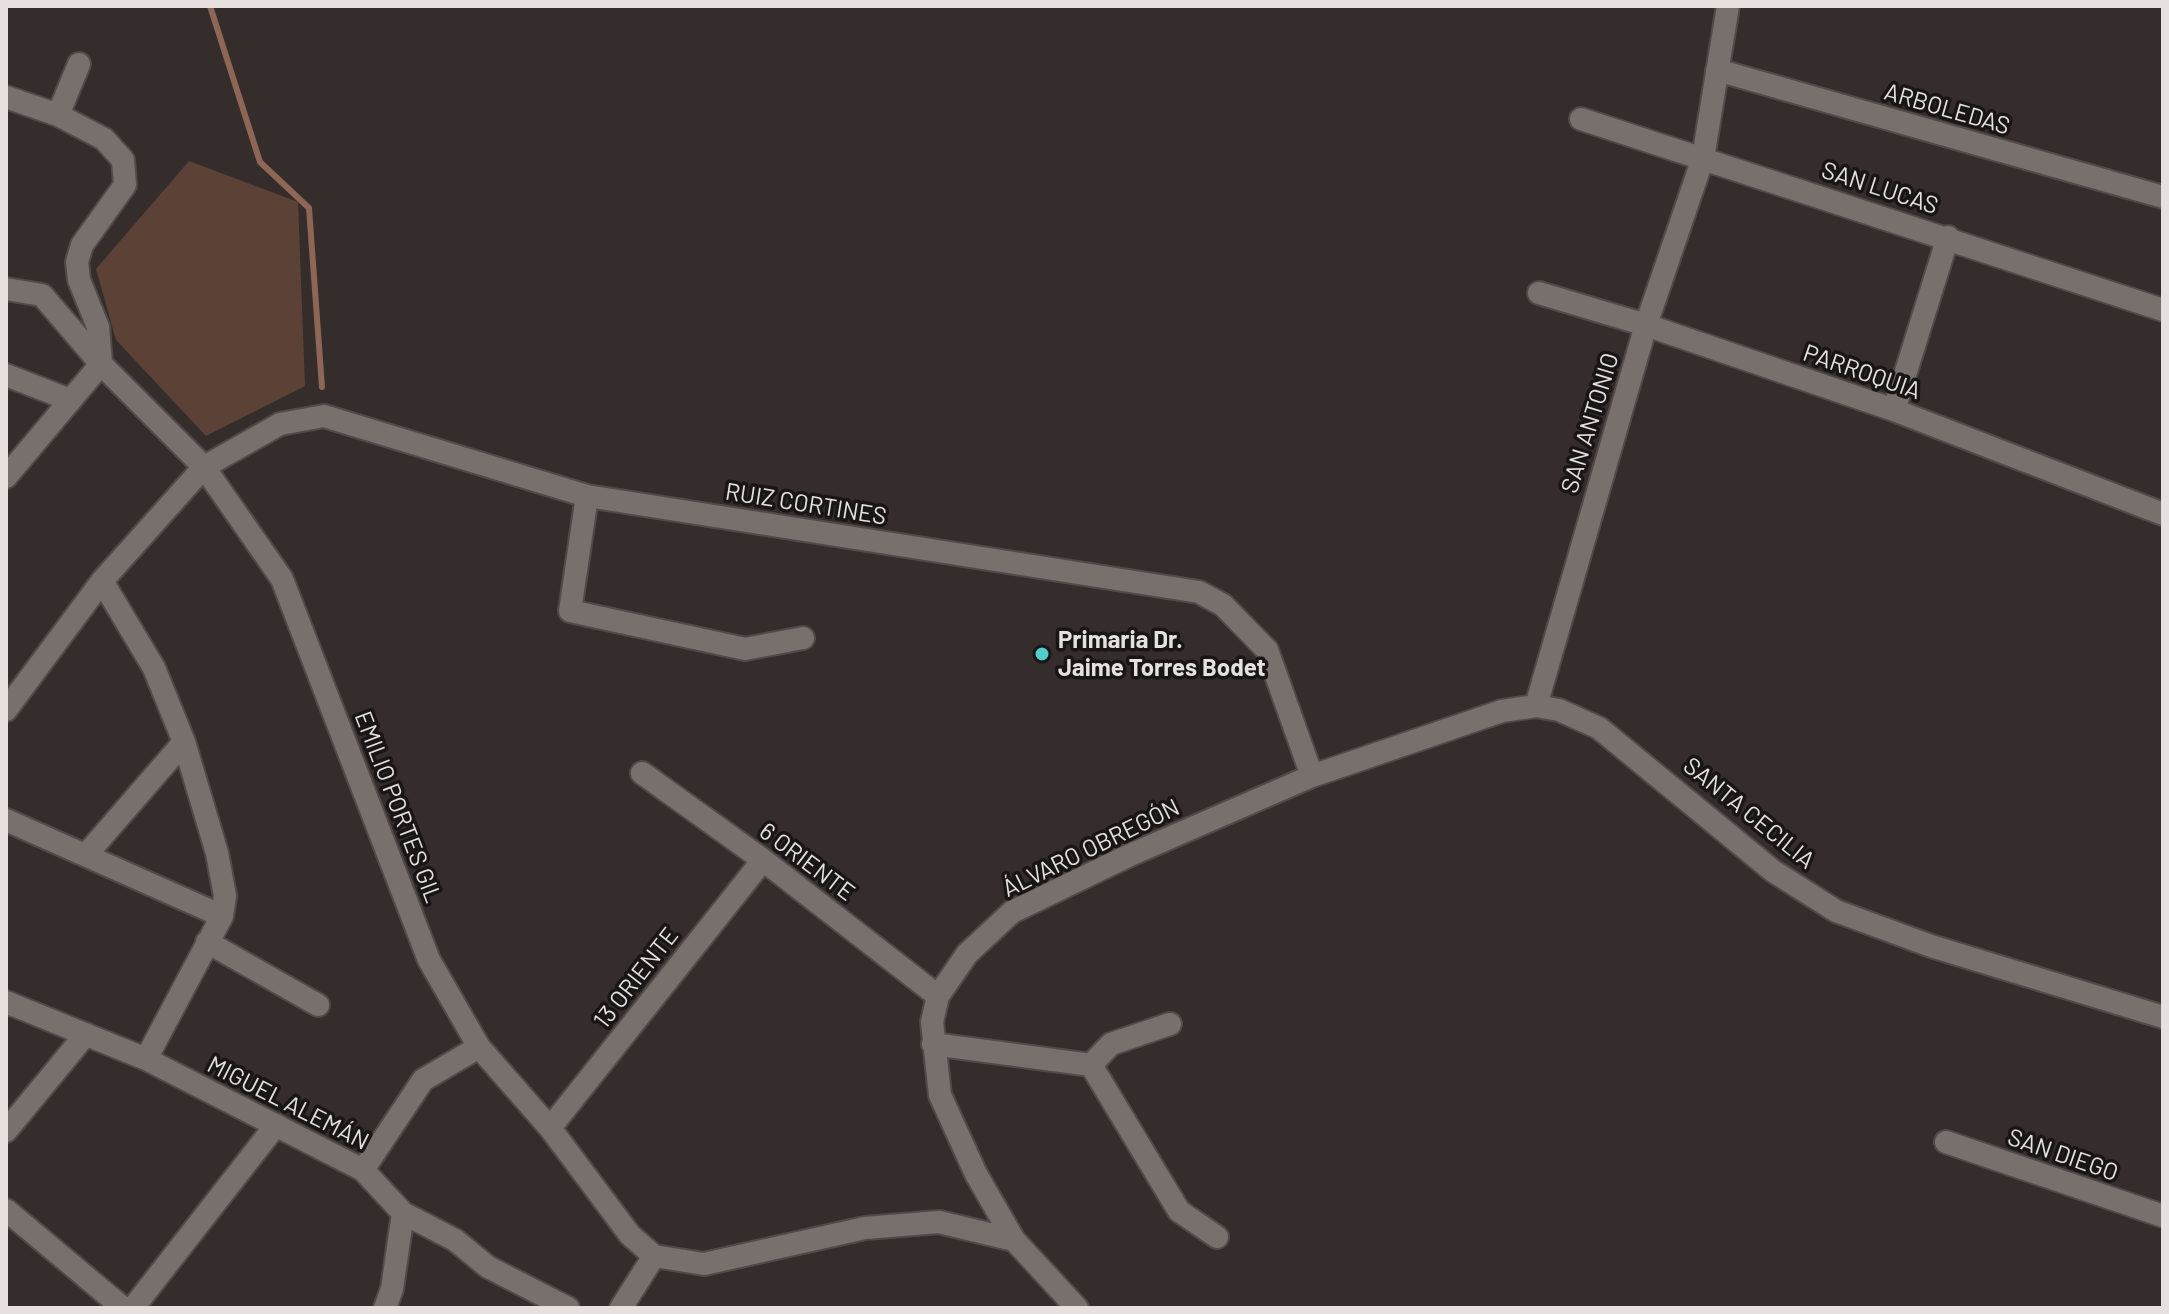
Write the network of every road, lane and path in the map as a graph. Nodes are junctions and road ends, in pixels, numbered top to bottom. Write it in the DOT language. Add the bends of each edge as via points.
graph roads {
  1 [pos="1728,6"];
  2 [pos="79,64"];
  3 [pos="1717,70"];
  4 [pos="6,97"];
  5 [pos="58,115"];
  6 [pos="1581,119"];
  7 [pos="1703,158"];
  8 [pos="2163,197"];
  9 [pos="1948,237"];
  10 [pos="6,289"];
  11 [pos="1539,293"];
  12 [pos="2163,310"];
  13 [pos="1646,325"];
  14 [pos="101,364"];
  15 [pos="6,375"];
  16 [pos="70,400"];
  17 [pos="1894,410"];
  18 [pos="204,467"];
  19 [pos="6,477"];
  20 [pos="587,496"];
  21 [pos="2163,514"];
  22 [pos="102,581"];
  23 [pos="803,638"];
  24 [pos="1536,706"];
  25 [pos="6,710"];
  26 [pos="184,742"];
  27 [pos="642,773"];
  28 [pos="1312,776"];
  29 [pos="6,820"];
  30 [pos="86,855"];
  31 [pos="763,860"];
  32 [pos="222,916"];
  33 [pos="207,942"];
  34 [pos="938,996"];
  35 [pos="6,1002"];
  36 [pos="318,1005"];
  37 [pos="2163,1017"];
  38 [pos="1170,1024"];
  39 [pos="86,1034"];
  40 [pos="933,1044"];
  41 [pos="479,1047"];
  42 [pos="146,1059"];
  43 [pos="1091,1065"];
  44 [pos="276,1125"];
  45 [pos="550,1128"];
  46 [pos="6,1131"];
  47 [pos="1946,1142"];
  48 [pos="363,1170"];
  49 [pos="6,1210"];
  50 [pos="403,1213"];
  51 [pos="2163,1216"];
  52 [pos="1217,1237"];
  53 [pos="1014,1240"];
  54 [pos="654,1256"];
  55 [pos="123,1308"];
  56 [pos="133,1308"];
  57 [pos="385,1308"];
  58 [pos="568,1308"];
  59 [pos="621,1308"];
  60 [pos="1077,1308"];
  1 -- 3 [label="street, SAN ANTONIO"];
  2 -- 5 [label="street"];
  3 -- 7 [label="street, SAN ANTONIO"];
  3 -- 8 [label="street, ARBOLEDAS"];
  4 -- 5 [label="street"];
  5 -- 14 [label="street" via="104,139 123,160 125,185 82,245 77,262 98,327"];
  6 -- 7 [label="street, SAN LUCAS"];
  7 -- 9 [label="street, SAN LUCAS"];
  7 -- 13 [label="street, SAN ANTONIO"];
  9 -- 12 [label="street, SAN LUCAS"];
  9 -- 17 [label="street"];
  10 -- 14 [label="street, EMILIO PORTES GIL" via="42,295"];
  11 -- 13 [label="street, PARROQUIA"];
  13 -- 17 [label="street, PARROQUIA"];
  13 -- 24 [label="street, SAN ANTONIO"];
  14 -- 16 [label="street"];
  14 -- 18 [label="street, EMILIO PORTES GIL"];
  15 -- 16 [label="street"];
  16 -- 19 [label="street"];
  17 -- 21 [label="street, PARROQUIA"];
  18 -- 20 [label="street, RUIZ CORTINES" via="280,424 324,416"];
  18 -- 22 [label="street, RUIZ CORTINES"];
  18 -- 41 [label="street, EMILIO PORTES GIL" via="282,579 429,960"];
  20 -- 23 [label="street" via="570,611 741,660"];
  20 -- 28 [label="street, RUIZ CORTINES" via="1199,592 1223,605 1267,650"];
  22 -- 25 [label="street, RUIZ CORTINES"];
  22 -- 26 [label="street" via="154,668"];
  24 -- 28 [label="street, SANTA CECILIA" via="1502,711"];
  24 -- 37 [label="street, SANTA CECILIA" via="1599,728 1773,871 1836,911"];
  26 -- 30 [label="street"];
  26 -- 32 [label="street" via="217,853 225,896"];
  27 -- 31 [label="street, 6 ORIENTE"];
  28 -- 34 [label="street, ÁLVARO OBREGÓN" via="1012,912 967,954"];
  29 -- 30 [label="street"];
  30 -- 32 [label="street"];
  31 -- 34 [label="street, 6 ORIENTE"];
  31 -- 45 [label="street, 13 ORIENTE"];
  32 -- 33 [label="street"];
  33 -- 36 [label="street"];
  33 -- 42 [label="street"];
  34 -- 40 [label="street, ÁLVARO OBREGÓN"];
  35 -- 39 [label="street, MIGUEL ALEMÁN"];
  38 -- 43 [label="street" via="1111,1044"];
  39 -- 42 [label="street, MIGUEL ALEMÁN"];
  39 -- 46 [label="street"];
  40 -- 43 [label="street"];
  40 -- 53 [label="street, ÁLVARO OBREGÓN" via="940,1095"];
  41 -- 45 [label="street, EMILIO PORTES GIL"];
  41 -- 48 [label="street" via="423,1080"];
  42 -- 44 [label="street, MIGUEL ALEMÁN"];
  43 -- 52 [label="street" via="1179,1211"];
  44 -- 48 [label="street, MIGUEL ALEMÁN"];
  44 -- 56 [label="street"];
  45 -- 54 [label="street, EMILIO PORTES GIL" via="630,1235"];
  47 -- 51 [label="street, SAN DIEGO"];
  48 -- 50 [label="street, MIGUEL ALEMÁN"];
  49 -- 55 [label="street"];
  50 -- 57 [label="street"];
  50 -- 58 [label="street, MIGUEL ALEMÁN" via="455,1240 488,1267"];
  53 -- 54 [label="street" via="939,1222 865,1228 704,1264"];
  53 -- 60 [label="street, ÁLVARO OBREGÓN"];
  54 -- 59 [label="street"];
}
